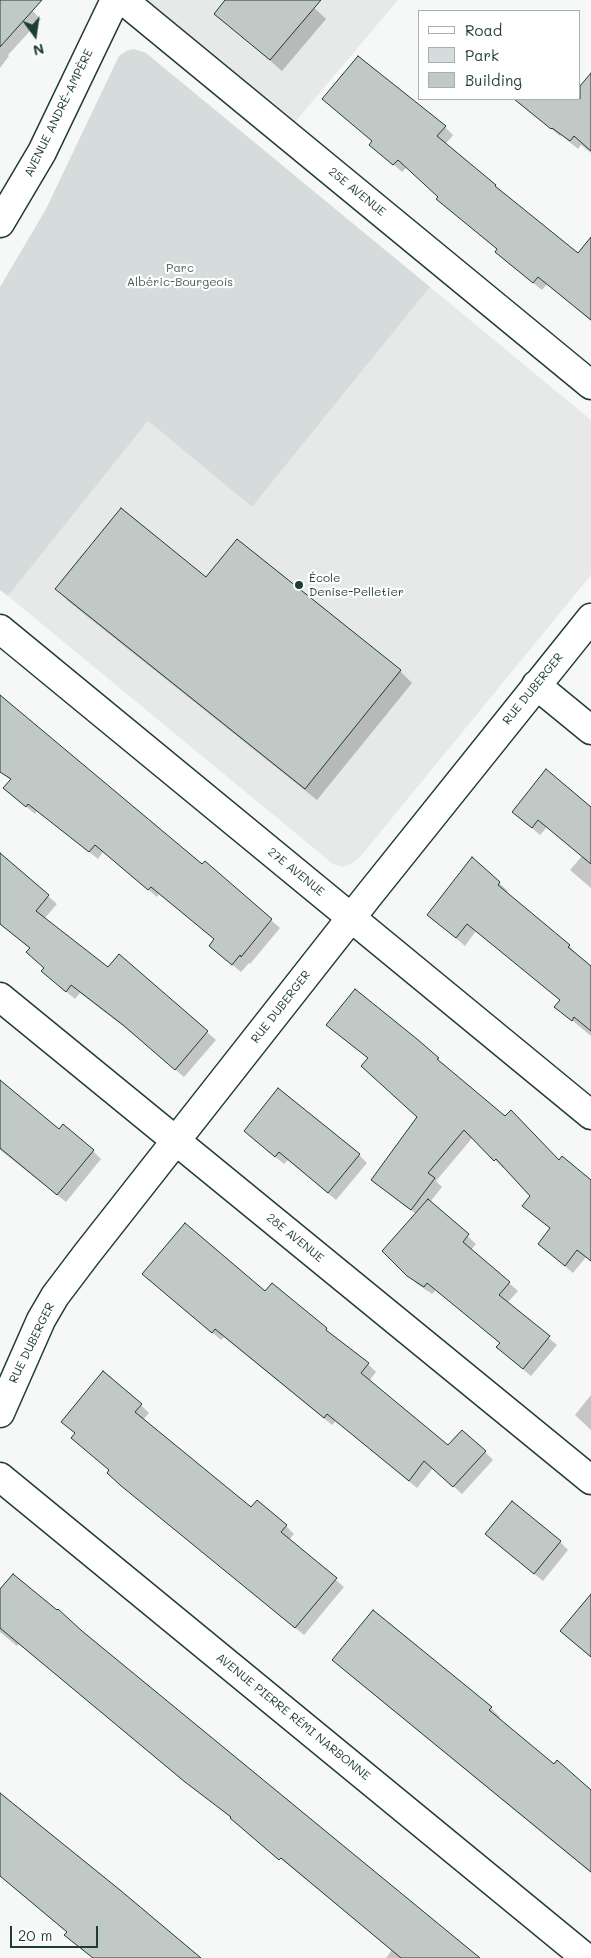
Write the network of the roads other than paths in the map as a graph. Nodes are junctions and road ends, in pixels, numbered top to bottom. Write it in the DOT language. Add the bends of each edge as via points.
graph roads {
  1 [pos="115,0"];
  2 [pos="123,0"];
  3 [pos="0,223"];
  4 [pos="591,384"];
  5 [pos="591,618"];
  6 [pos="0,630"];
  7 [pos="536,685"];
  8 [pos="591,730"];
  9 [pos="351,918"];
  10 [pos="0,997"];
  11 [pos="591,1115"];
  12 [pos="175,1141"];
  13 [pos="0,1413"];
  14 [pos="0,1477"];
  15 [pos="591,1480"];
  16 [pos="586,1958"];
  1 -- 3 [label="street, AVENUE ANDRÉ-AMPÈRE" via="42,152"];
  2 -- 4 [label="street, 25E AVENUE"];
  5 -- 7 [label="street, RUE DUBERGER"];
  6 -- 9 [label="street, 27E AVENUE"];
  7 -- 8 [label="street"];
  7 -- 9 [label="street, RUE DUBERGER"];
  9 -- 11 [label="street, 27E AVENUE"];
  9 -- 12 [label="street, RUE DUBERGER"];
  10 -- 12 [label="street, 28E AVENUE"];
  12 -- 13 [label="street, RUE DUBERGER" via="55,1296"];
  12 -- 15 [label="street, 28E AVENUE"];
  14 -- 16 [label="street, AVENUE PIERRE RÉMI NARBONNE"];
}
